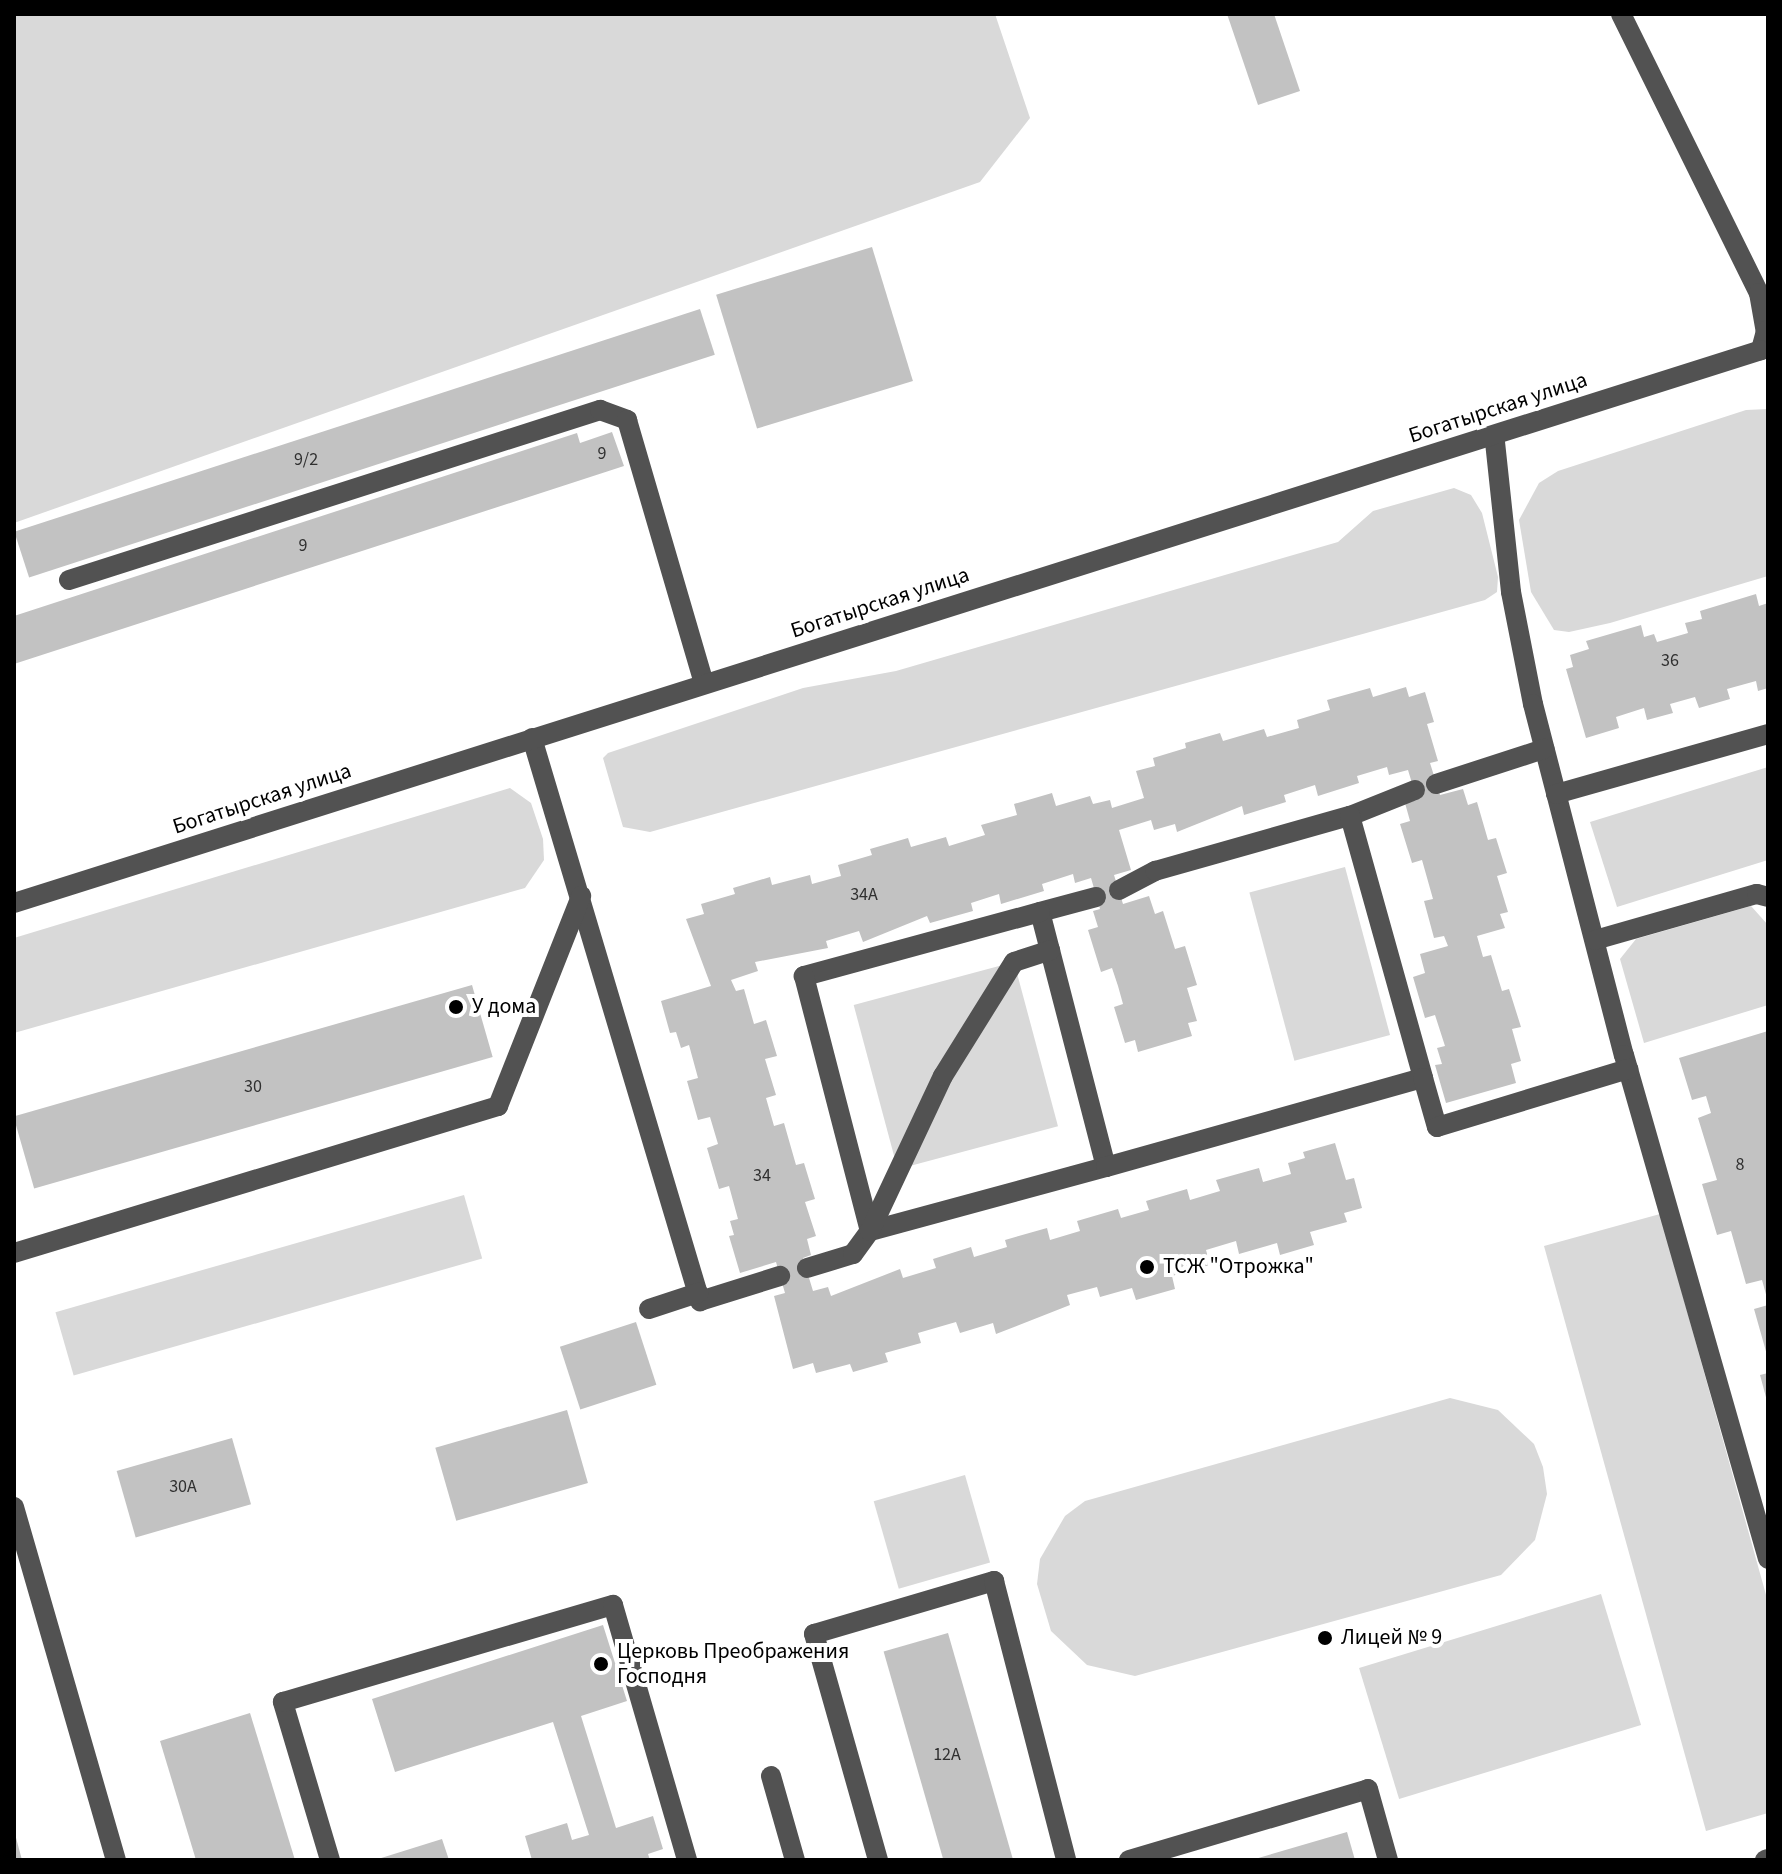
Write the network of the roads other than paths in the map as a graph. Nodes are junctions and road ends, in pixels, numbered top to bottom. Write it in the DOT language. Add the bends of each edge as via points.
graph roads {
  1 [pos="1621,14"];
  2 [pos="1764,352"];
  3 [pos="1495,442"];
  4 [pos="69,580"];
  5 [pos="704,684"];
  6 [pos="1768,734"];
  7 [pos="532,738"];
  8 [pos="1544,749"];
  9 [pos="1436,784"];
  10 [pos="1415,790"];
  11 [pos="1556,794"];
  12 [pos="1350,816"];
  13 [pos="1119,890"];
  14 [pos="581,896"];
  15 [pos="1096,897"];
  16 [pos="1768,897"];
  17 [pos="14,903"];
  18 [pos="1040,912"];
  19 [pos="1595,940"];
  20 [pos="1050,950"];
  21 [pos="1628,1069"];
  22 [pos="1423,1078"];
  23 [pos="1106,1167"];
  24 [pos="870,1231"];
  25 [pos="14,1253"];
  26 [pos="807,1268"];
  27 [pos="780,1276"];
  28 [pos="698,1293"];
  29 [pos="649,1309"];
  30 [pos="14,1507"];
  31 [pos="1768,1559"];
  32 [pos="771,1776"];
  33 [pos="116,1860"];
  34 [pos="330,1860"];
  35 [pos="687,1860"];
  36 [pos="795,1860"];
  37 [pos="878,1860"];
  38 [pos="1066,1860"];
  39 [pos="1129,1860"];
  40 [pos="1388,1860"];
  1 -- 2 [label="street" via="1759,293"];
  2 -- 5 [label="street, Богатырская улица"];
  3 -- 8 [label="street" via="1511,592"];
  4 -- 5 [label="street" via="600,410 627,420"];
  5 -- 7 [label="street, Богатырская улица"];
  6 -- 11 [label="street"];
  7 -- 14 [label="street"];
  7 -- 17 [label="street, Богатырская улица"];
  8 -- 9 [label="street"];
  8 -- 11 [label="street"];
  10 -- 12 [label="street"];
  11 -- 19 [label="street"];
  12 -- 13 [label="street" via="1155,871"];
  12 -- 22 [label="street"];
  14 -- 25 [label="street" via="498,1106"];
  14 -- 28 [label="street"];
  15 -- 18 [label="street"];
  16 -- 19 [label="street" via="1757,894"];
  18 -- 20 [label="street"];
  18 -- 24 [label="street" via="804,976"];
  19 -- 21 [label="street"];
  20 -- 23 [label="street"];
  20 -- 24 [label="street" via="1014,962 943,1076"];
  21 -- 22 [label="street" via="1437,1127"];
  21 -- 31 [label="street"];
  22 -- 23 [label="street"];
  23 -- 24 [label="street"];
  24 -- 26 [label="street" via="853,1254"];
  27 -- 28 [label="street" via="700,1301"];
  28 -- 29 [label="street"];
  30 -- 33 [label="street"];
  32 -- 36 [label="street"];
  34 -- 35 [label="street" via="283,1702 613,1605"];
  37 -- 38 [label="street" via="814,1634 994,1581"];
  39 -- 40 [label="street" via="1368,1789"];
}
